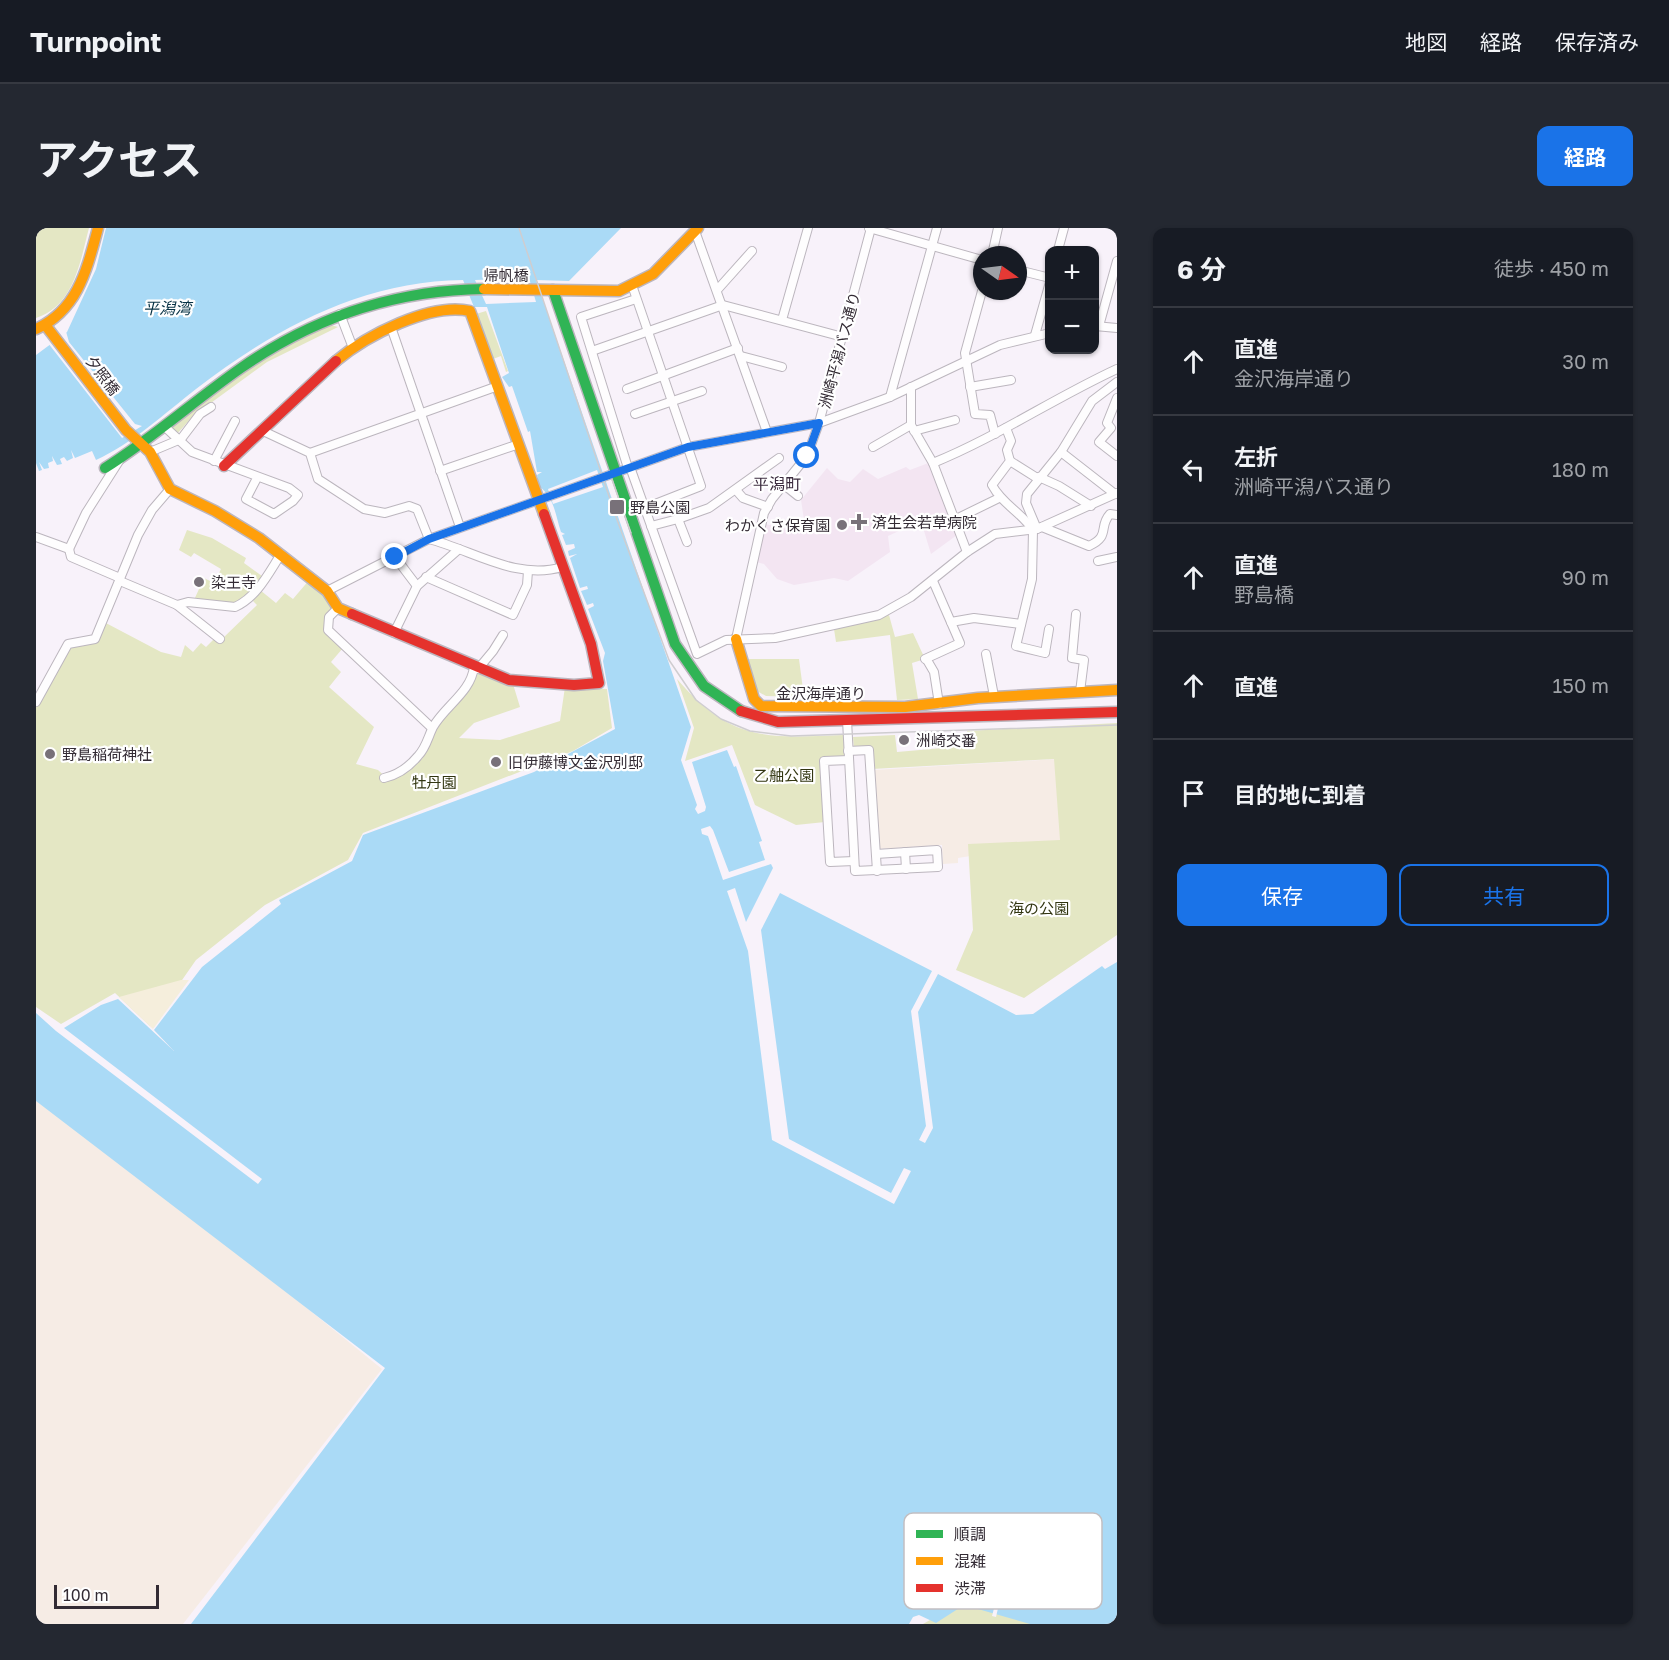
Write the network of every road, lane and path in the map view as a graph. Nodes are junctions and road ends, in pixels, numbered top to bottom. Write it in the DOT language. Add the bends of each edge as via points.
graph roads {
  1 [pos="98,228"];
  2 [pos="808,228"];
  3 [pos="870,228"];
  4 [pos="937,228"];
  5 [pos="998,228"];
  6 [pos="1064,228"];
  7 [pos="697,230"];
  8 [pos="932,245"];
  9 [pos="994,246"];
  10 [pos="1059,246"];
  11 [pos="752,251"];
  12 [pos="973,257"];
  13 [pos="1117,261"];
  14 [pos="1027,273"];
  15 [pos="1045,278"];
  16 [pos="718,289"];
  17 [pos="548,290"];
  18 [pos="635,293"];
  19 [pos="1045,298"];
  20 [pos="980,300"];
  21 [pos="723,305"];
  22 [pos="340,315"];
  23 [pos="1099,320"];
  24 [pos="782,321"];
  25 [pos="1099,326"];
  26 [pos="41,327"];
  27 [pos="391,327"];
  28 [pos="1117,328"];
  29 [pos="648,332"];
  30 [pos="1045,334"];
  31 [pos="1035,335"];
  32 [pos="843,337"];
  33 [pos="353,348"];
  34 [pos="592,351"];
  35 [pos="740,352"];
  36 [pos="965,359"];
  37 [pos="782,367"];
  38 [pos="1117,369"];
  39 [pos="663,376"];
  40 [pos="1011,380"];
  41 [pos="1117,382"];
  42 [pos="498,386"];
  43 [pos="910,387"];
  44 [pos="970,387"];
  45 [pos="627,389"];
  46 [pos="702,391"];
  47 [pos="890,397"];
  48 [pos="1117,398"];
  49 [pos="673,402"];
  50 [pos="211,407"];
  51 [pos="613,412"];
  52 [pos="421,413"];
  53 [pos="636,414"];
  54 [pos="597,418"];
  55 [pos="955,420"];
  56 [pos="235,421"];
  57 [pos="819,423"];
  58 [pos="165,428"];
  59 [pos="913,428"];
  60 [pos="1006,428"];
  61 [pos="263,431"];
  62 [pos="767,432"];
  63 [pos="995,434"];
  64 [pos="177,440"];
  65 [pos="519,444"];
  66 [pos="140,445"];
  67 [pos="688,447"];
  68 [pos="873,447"];
  69 [pos="150,452"];
  70 [pos="1061,452"];
  71 [pos="310,453"];
  72 [pos="1117,456"];
  73 [pos="779,458"];
  74 [pos="120,460"];
  75 [pos="214,460"];
  76 [pos="1010,461"];
  77 [pos="933,463"];
  78 [pos="224,466"];
  79 [pos="105,468"];
  80 [pos="629,468"];
  81 [pos="440,471"];
  82 [pos="616,472"];
  83 [pos="257,478"];
  84 [pos="1038,478"];
  85 [pos="783,484"];
  86 [pos="170,489"];
  87 [pos="736,490"];
  88 [pos="1116,493"];
  89 [pos="798,496"];
  90 [pos="999,498"];
  91 [pos="539,501"];
  92 [pos="1091,506"];
  93 [pos="768,507"];
  94 [pos="645,508"];
  95 [pos="1117,515"];
  96 [pos="678,519"];
  97 [pos="954,520"];
  98 [pos="651,526"];
  99 [pos="460,527"];
  100 [pos="1038,529"];
  101 [pos="36,537"];
  102 [pos="429,539"];
  103 [pos="687,542"];
  104 [pos="69,549"];
  105 [pos="459,549"];
  106 [pos="967,552"];
  107 [pos="281,554"];
  108 [pos="395,557"];
  109 [pos="1117,557"];
  110 [pos="1098,561"];
  111 [pos="562,567"];
  112 [pos="528,571"];
  113 [pos="426,577"];
  114 [pos="120,580"];
  115 [pos="933,581"];
  116 [pos="417,586"];
  117 [pos="327,591"];
  118 [pos="177,605"];
  119 [pos="338,608"];
  120 [pos="1076,614"];
  121 [pos="951,622"];
  122 [pos="1021,624"];
  123 [pos="1049,629"];
  124 [pos="394,633"];
  125 [pos="503,634"];
  126 [pos="220,639"];
  127 [pos="736,639"];
  128 [pos="986,654"];
  129 [pos="476,668"];
  130 [pos="1117,690"];
  131 [pos="1080,692"];
  132 [pos="994,696"];
  133 [pos="36,702"];
  134 [pos="939,704"];
  135 [pos="1117,712"];
  136 [pos="847,720"];
  137 [pos="432,728"];
  138 [pos="848,751"];
  139 [pos="849,760"];
  140 [pos="384,778"];
  141 [pos="905,852"];
  142 [pos="876,854"];
  143 [pos="854,861"];
  144 [pos="906,869"];
  145 [pos="877,871"];
  1 -- 26 [label="street" via="81,285 65,312"];
  2 -- 24 [label="street"];
  3 -- 8 [label="street"];
  3 -- 32 [label="street, 洲崎平潟バス通り"];
  4 -- 8 [label="street"];
  5 -- 9 [label="street"];
  6 -- 10 [label="street"];
  7 -- 16 [label="street"];
  7 -- 18 [label="street"];
  8 -- 12 [label="street"];
  8 -- 47 [label="street"];
  11 -- 16 [label="street"];
  13 -- 23 [label="street"];
  14 -- 15 [label="street"];
  16 -- 21 [label="street"];
  17 -- 18 [label="street, 帰帆橋"];
  17 -- 22 [label="street, 帰帆橋" via="468,290 416,295 366,305"];
  17 -- 54 [label="street"];
  18 -- 29 [label="street"];
  18 -- 34 [label="street" via="581,317"];
  19 -- 31 [label="street"];
  20 -- 36 [label="street"];
  21 -- 24 [label="street"];
  21 -- 29 [label="street"];
  21 -- 35 [label="street"];
  22 -- 33 [label="street"];
  22 -- 58 [label="street, 帰帆橋" via="264,352"];
  24 -- 32 [label="street"];
  25 -- 28 [label="street"];
  26 -- 66 [label="street, 夕照橋" via="56,337"];
  27 -- 33 [label="street"];
  27 -- 42 [label="street" via="435,313 470,310"];
  27 -- 52 [label="street"];
  29 -- 34 [label="street"];
  29 -- 39 [label="street"];
  30 -- 31 [label="street"];
  31 -- 36 [label="street"];
  32 -- 57 [label="street, 洲崎平潟バス通り"];
  33 -- 61 [label="street" via="299,392"];
  34 -- 51 [label="street"];
  35 -- 37 [label="street"];
  35 -- 39 [label="street"];
  35 -- 62 [label="street"];
  36 -- 43 [label="street"];
  36 -- 44 [label="street"];
  38 -- 60 [label="street"];
  39 -- 45 [label="street"];
  39 -- 49 [label="street"];
  40 -- 44 [label="street"];
  41 -- 70 [label="street" via="1092,401"];
  42 -- 52 [label="street"];
  42 -- 65 [label="street"];
  43 -- 47 [label="street"];
  43 -- 59 [label="street"];
  44 -- 63 [label="street" via="975,414 990,415"];
  46 -- 49 [label="street"];
  47 -- 57 [label="street"];
  48 -- 72 [label="street" via="1107,423 1111,428 1099,442"];
  49 -- 53 [label="street"];
  49 -- 67 [label="street"];
  50 -- 64 [label="street"];
  51 -- 54 [label="street"];
  51 -- 80 [label="street"];
  52 -- 71 [label="street"];
  52 -- 81 [label="street"];
  54 -- 82 [label="street"];
  55 -- 59 [label="street"];
  56 -- 75 [label="street"];
  57 -- 62 [label="street, 洲崎平潟バス通り"];
  57 -- 85 [label="street" via="807,456"];
  58 -- 64 [label="street"];
  58 -- 66 [label="street, 帰帆橋"];
  59 -- 68 [label="street"];
  59 -- 77 [label="street"];
  60 -- 63 [label="street"];
  60 -- 76 [label="street" via="1011,441 1007,450"];
  61 -- 71 [label="street"];
  61 -- 78 [label="street"];
  62 -- 67 [label="street, 洲崎平潟バス通り"];
  63 -- 77 [label="street"];
  64 -- 69 [label="street"];
  64 -- 75 [label="street" via="192,452"];
  65 -- 81 [label="street"];
  65 -- 91 [label="street"];
  66 -- 69 [label="street, 夕照橋"];
  66 -- 74 [label="street, 帰帆橋"];
  67 -- 80 [label="street, 洲崎平潟バス通り"];
  67 -- 94 [label="street" via="701,486"];
  69 -- 86 [label="street"];
  70 -- 84 [label="street"];
  70 -- 88 [label="street"];
  71 -- 102 [label="street" via="318,479 364,509 385,513 409,506 417,508"];
  73 -- 87 [label="street"];
  74 -- 79 [label="street, 帰帆橋"];
  74 -- 104 [label="street"];
  75 -- 78 [label="street"];
  76 -- 84 [label="street"];
  76 -- 90 [label="street" via="992,485"];
  77 -- 97 [label="street"];
  78 -- 83 [label="street"];
  80 -- 82 [label="street, 洲崎平潟バス通り"];
  80 -- 94 [label="street"];
  81 -- 99 [label="street"];
  82 -- 91 [label="street, 洲崎平潟バス通り"];
  82 -- 136 [label="street" via="675,644 694,677 730,708 760,719 796,723"];
  83 -- 83 [label="street" via="289,488 298,495 274,514 246,499"];
  84 -- 92 [label="street"];
  84 -- 100 [label="street" via="1026,503"];
  85 -- 89 [label="street"];
  85 -- 93 [label="street"];
  86 -- 107 [label="street" via="240,525"];
  86 -- 114 [label="street" via="138,535"];
  87 -- 93 [label="street" via="743,498"];
  87 -- 96 [label="street" via="703,512"];
  88 -- 92 [label="street"];
  90 -- 97 [label="street"];
  90 -- 100 [label="street"];
  91 -- 99 [label="street, 洲崎平潟バス通り"];
  91 -- 111 [label="street"];
  92 -- 100 [label="street"];
  93 -- 127 [label="street"];
  94 -- 98 [label="street"];
  95 -- 100 [label="street" via="1110,514 1104,535 1089,546"];
  96 -- 98 [label="street"];
  96 -- 103 [label="street"];
  97 -- 106 [label="street"];
  98 -- 127 [label="street" via="697,654"];
  99 -- 102 [label="street, 洲崎平潟バス通り"];
  100 -- 106 [label="street" via="995,534"];
  100 -- 122 [label="street"];
  101 -- 104 [label="street"];
  102 -- 105 [label="street"];
  102 -- 108 [label="street, 洲崎平潟バス通り"];
  104 -- 114 [label="street" via="77,562"];
  105 -- 112 [label="street"];
  105 -- 113 [label="street"];
  106 -- 115 [label="street"];
  107 -- 117 [label="street"];
  107 -- 118 [label="street" via="253,595 235,607"];
  108 -- 116 [label="street"];
  108 -- 117 [label="street, 洲崎平潟バス通り"];
  109 -- 110 [label="street"];
  111 -- 112 [label="street" via="547,572"];
  111 -- 129 [label="street" via="591,644 597,685 509,680"];
  112 -- 113 [label="street" via="527,585 513,615"];
  113 -- 116 [label="street"];
  114 -- 118 [label="street"];
  114 -- 133 [label="street" via="94,639 68,645"];
  115 -- 121 [label="street"];
  115 -- 127 [label="street" via="879,615 775,638"];
  116 -- 124 [label="street"];
  117 -- 119 [label="street"];
  118 -- 126 [label="street"];
  119 -- 124 [label="street"];
  119 -- 137 [label="street" via="329,617 328,630"];
  120 -- 131 [label="street" via="1072,658 1084,660"];
  121 -- 122 [label="street" via="974,618"];
  121 -- 134 [label="street" via="960,643 926,660 934,672"];
  122 -- 123 [label="street" via="1016,646 1045,653"];
  124 -- 129 [label="street"];
  125 -- 129 [label="street"];
  127 -- 134 [label="street, 金沢海岸通り" via="754,698 761,706 861,708"];
  128 -- 132 [label="street"];
  129 -- 137 [label="street" via="464,691"];
  130 -- 131 [label="street, 金沢海岸通り"];
  131 -- 132 [label="street, 金沢海岸通り"];
  132 -- 134 [label="street, 金沢海岸通り"];
  135 -- 136 [label="street"];
  136 -- 138 [label="street"];
  137 -- 140 [label="street" via="424,749 412,763"];
  138 -- 139 [label="street"];
  138 -- 142 [label="street" via="869,750"];
  139 -- 143 [label="street"];
  139 -- 143 [label="street" via="824,761 830,862"];
  141 -- 142 [label="street"];
  141 -- 144 [label="street"];
  141 -- 144 [label="street" via="937,850 938,858 938,867"];
  142 -- 145 [label="street"];
  143 -- 145 [label="street" via="855,871"];
  144 -- 145 [label="street"];
}
